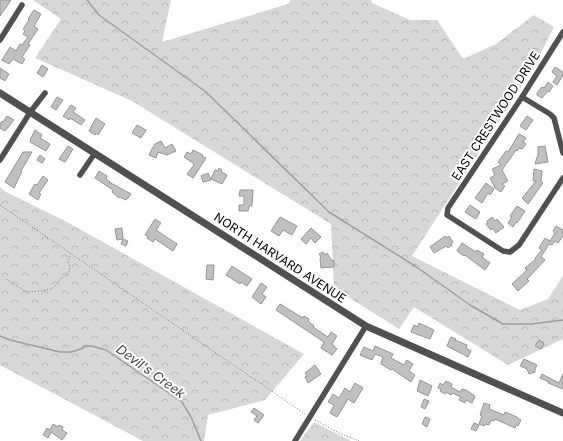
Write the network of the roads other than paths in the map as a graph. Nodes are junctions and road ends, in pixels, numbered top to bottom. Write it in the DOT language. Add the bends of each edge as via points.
graph roads {
  1 [pos="22,5"];
  2 [pos="563,32"];
  3 [pos="0,40"];
  4 [pos="0,93"];
  5 [pos="45,93"];
  6 [pos="522,97"];
  7 [pos="31,112"];
  8 [pos="95,152"];
  9 [pos="563,153"];
  10 [pos="0,160"];
  11 [pos="80,175"];
  12 [pos="563,178"];
  13 [pos="366,326"];
  14 [pos="563,413"];
  15 [pos="295,441"];
  1 -- 3 [label="street"];
  2 -- 6 [label="street, EAST CRESTWOOD DRIVE"];
  4 -- 7 [label="street, NORTH HARVARD AVENUE"];
  5 -- 7 [label="street"];
  6 -- 9 [label="street" via="554,118"];
  6 -- 12 [label="street, EAST CRESTWOOD DRIVE" via="447,212 448,216 503,252 510,252 519,245"];
  7 -- 8 [label="street, NORTH HARVARD AVENUE"];
  7 -- 10 [label="street"];
  8 -- 11 [label="street"];
  8 -- 13 [label="street, NORTH HARVARD AVENUE"];
  13 -- 14 [label="street, NORTH HARVARD AVENUE"];
  13 -- 15 [label="street"];
}
